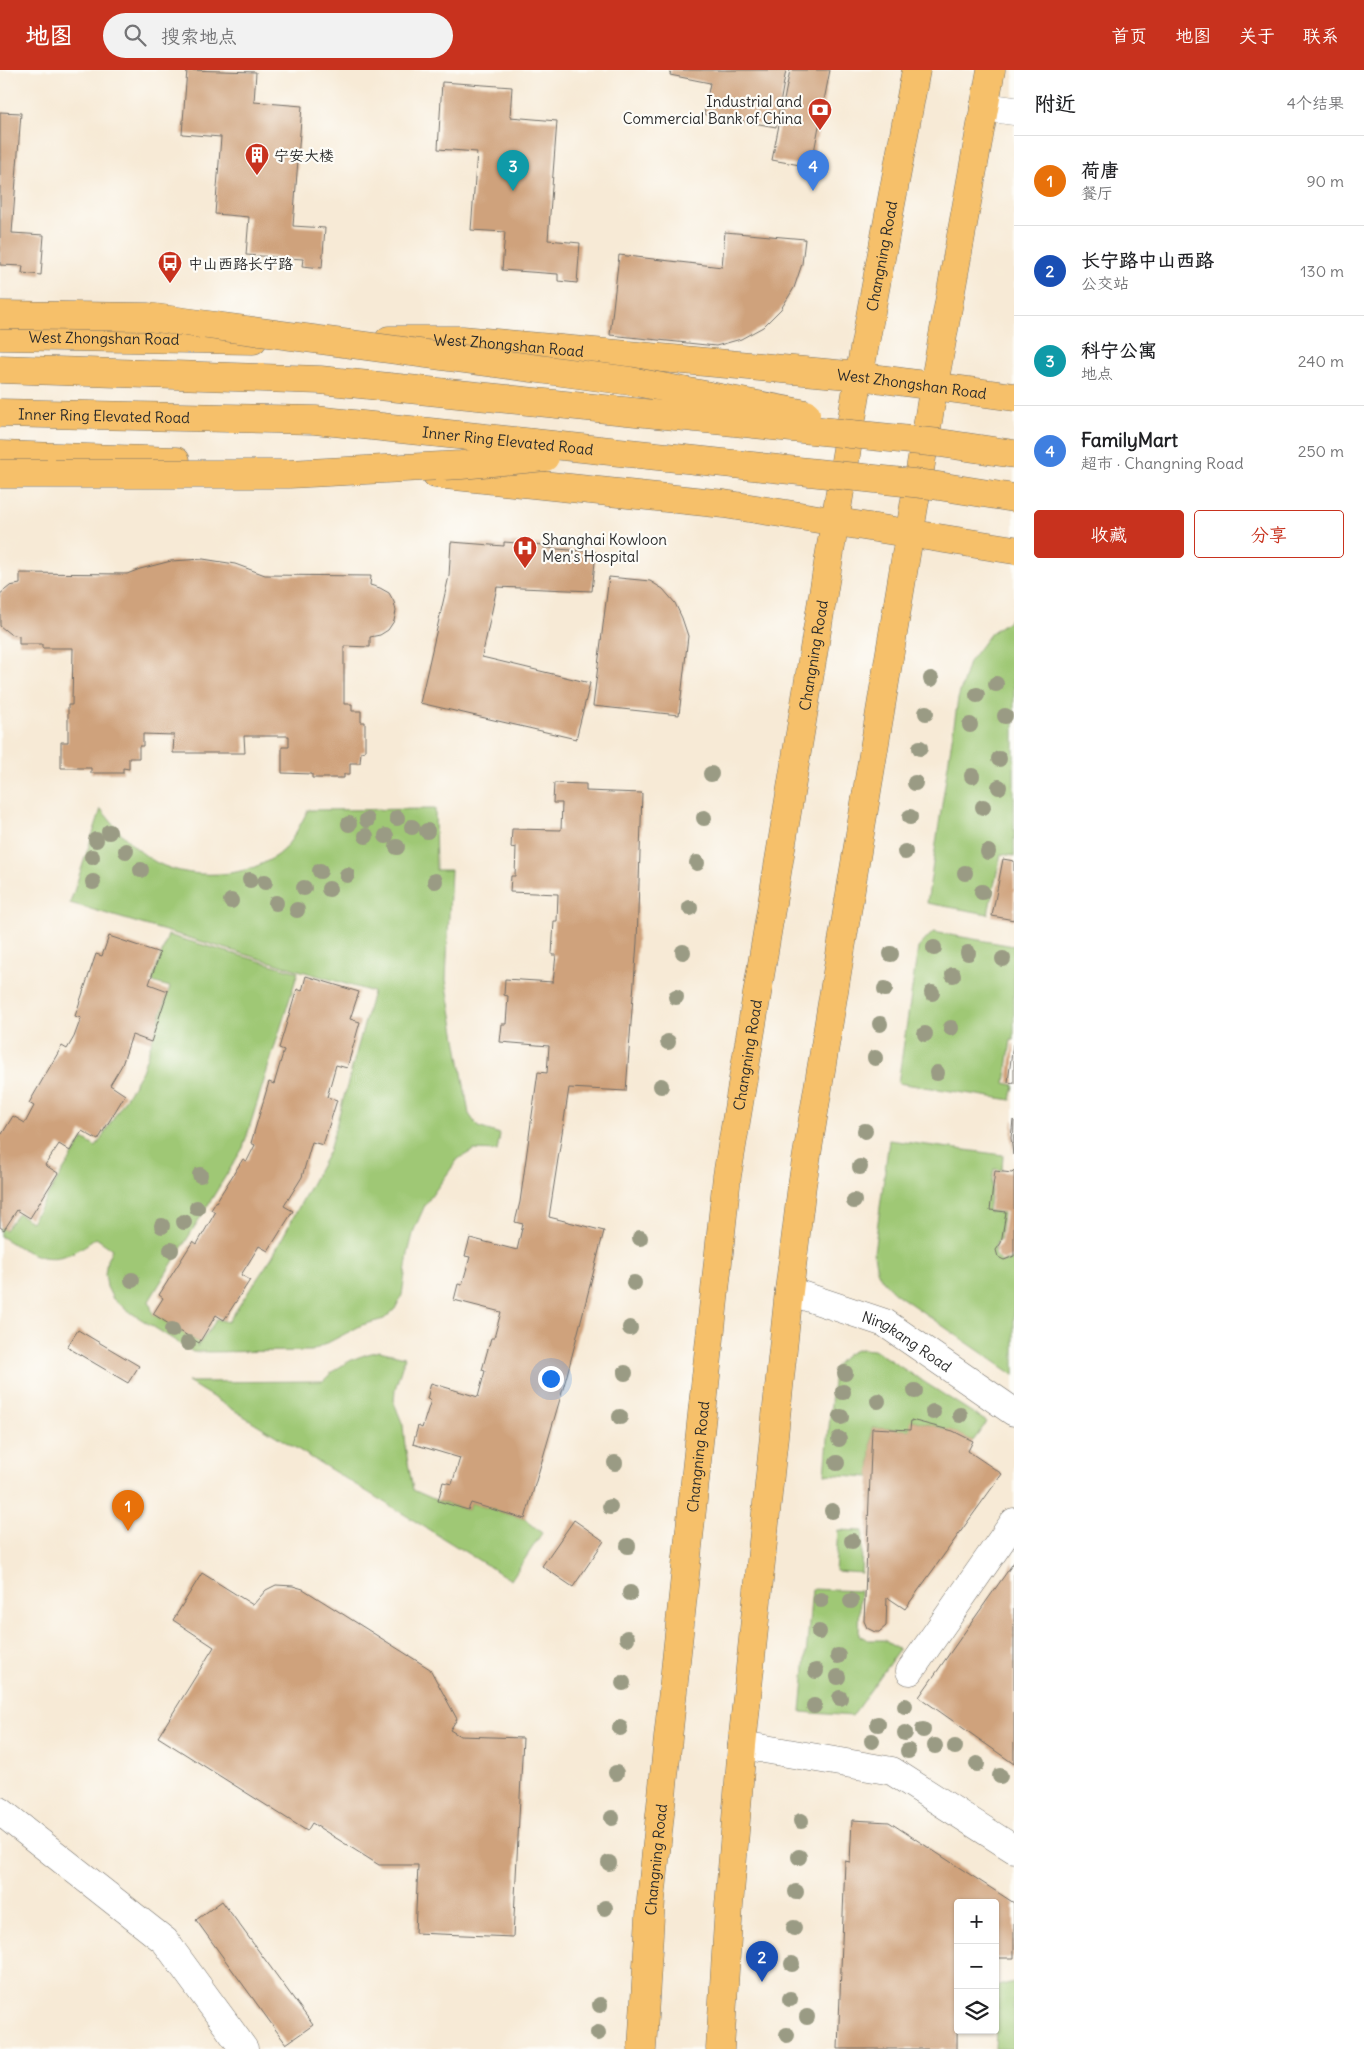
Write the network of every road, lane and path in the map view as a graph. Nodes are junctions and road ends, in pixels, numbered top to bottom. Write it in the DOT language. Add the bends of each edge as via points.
graph roads {
  1 [pos="916,70"];
  2 [pos="991,70"];
  3 [pos="984,107"];
  4 [pos="1014,111"];
  5 [pos="0,314"];
  6 [pos="0,336"];
  7 [pos="0,369"];
  8 [pos="858,376"];
  9 [pos="934,386"];
  10 [pos="1014,397"];
  11 [pos="0,413"];
  12 [pos="940,443"];
  13 [pos="604,451"];
  14 [pos="1014,454"];
  15 [pos="0,455"];
  16 [pos="0,474"];
  17 [pos="1014,498"];
  18 [pos="835,522"];
  19 [pos="910,532"];
  20 [pos="1014,550"];
  21 [pos="789,1290"];
  22 [pos="1014,1412"];
  23 [pos="1014,1522"];
  24 [pos="910,1670"];
  25 [pos="742,1745"];
  26 [pos="0,1811"];
  27 [pos="1014,1849"];
  28 [pos="244,2049"];
  29 [pos="642,2049"];
  30 [pos="720,2049"];
  1 -- 8 [label="main road, Changning Road"];
  2 -- 3 [label="main road"];
  3 -- 4 [label="street"];
  3 -- 9 [label="main road"];
  5 -- 12 [label="main road, bridge" via="148,317 620,380 767,406"];
  6 -- 8 [label="main road, West Zhongshan Road" via="165,340 462,340"];
  7 -- 12 [label="main road, bridge" via="320,380"];
  8 -- 9 [label="main road, West Zhongshan Road"];
  8 -- 18 [label="main road, Changning Road"];
  9 -- 10 [label="main road, West Zhongshan Road"];
  9 -- 19 [label="main road"];
  11 -- 13 [label="main road, Inner Ring Elevated Road, bridge" via="315,420"];
  12 -- 14 [label="main road, bridge"];
  13 -- 16 [label="main road, bridge" via="461,465 289,474"];
  13 -- 17 [label="main road, Inner Ring Elevated Road, bridge" via="932,485"];
  15 -- 18 [label="main road" via="362,466 724,504"];
  18 -- 19 [label="main road"];
  18 -- 29 [label="main road, Changning Road" via="727,1176 651,1900"];
  19 -- 20 [label="main road"];
  19 -- 21 [label="main road" via="802,1185"];
  21 -- 22 [label="street, Ningkang Road" via="885,1323"];
  21 -- 25 [label="main road"];
  23 -- 24 [label="street"];
  25 -- 27 [label="street" via="892,1771"];
  25 -- 30 [label="main road"];
  26 -- 28 [label="street" via="165,1941"];
}
